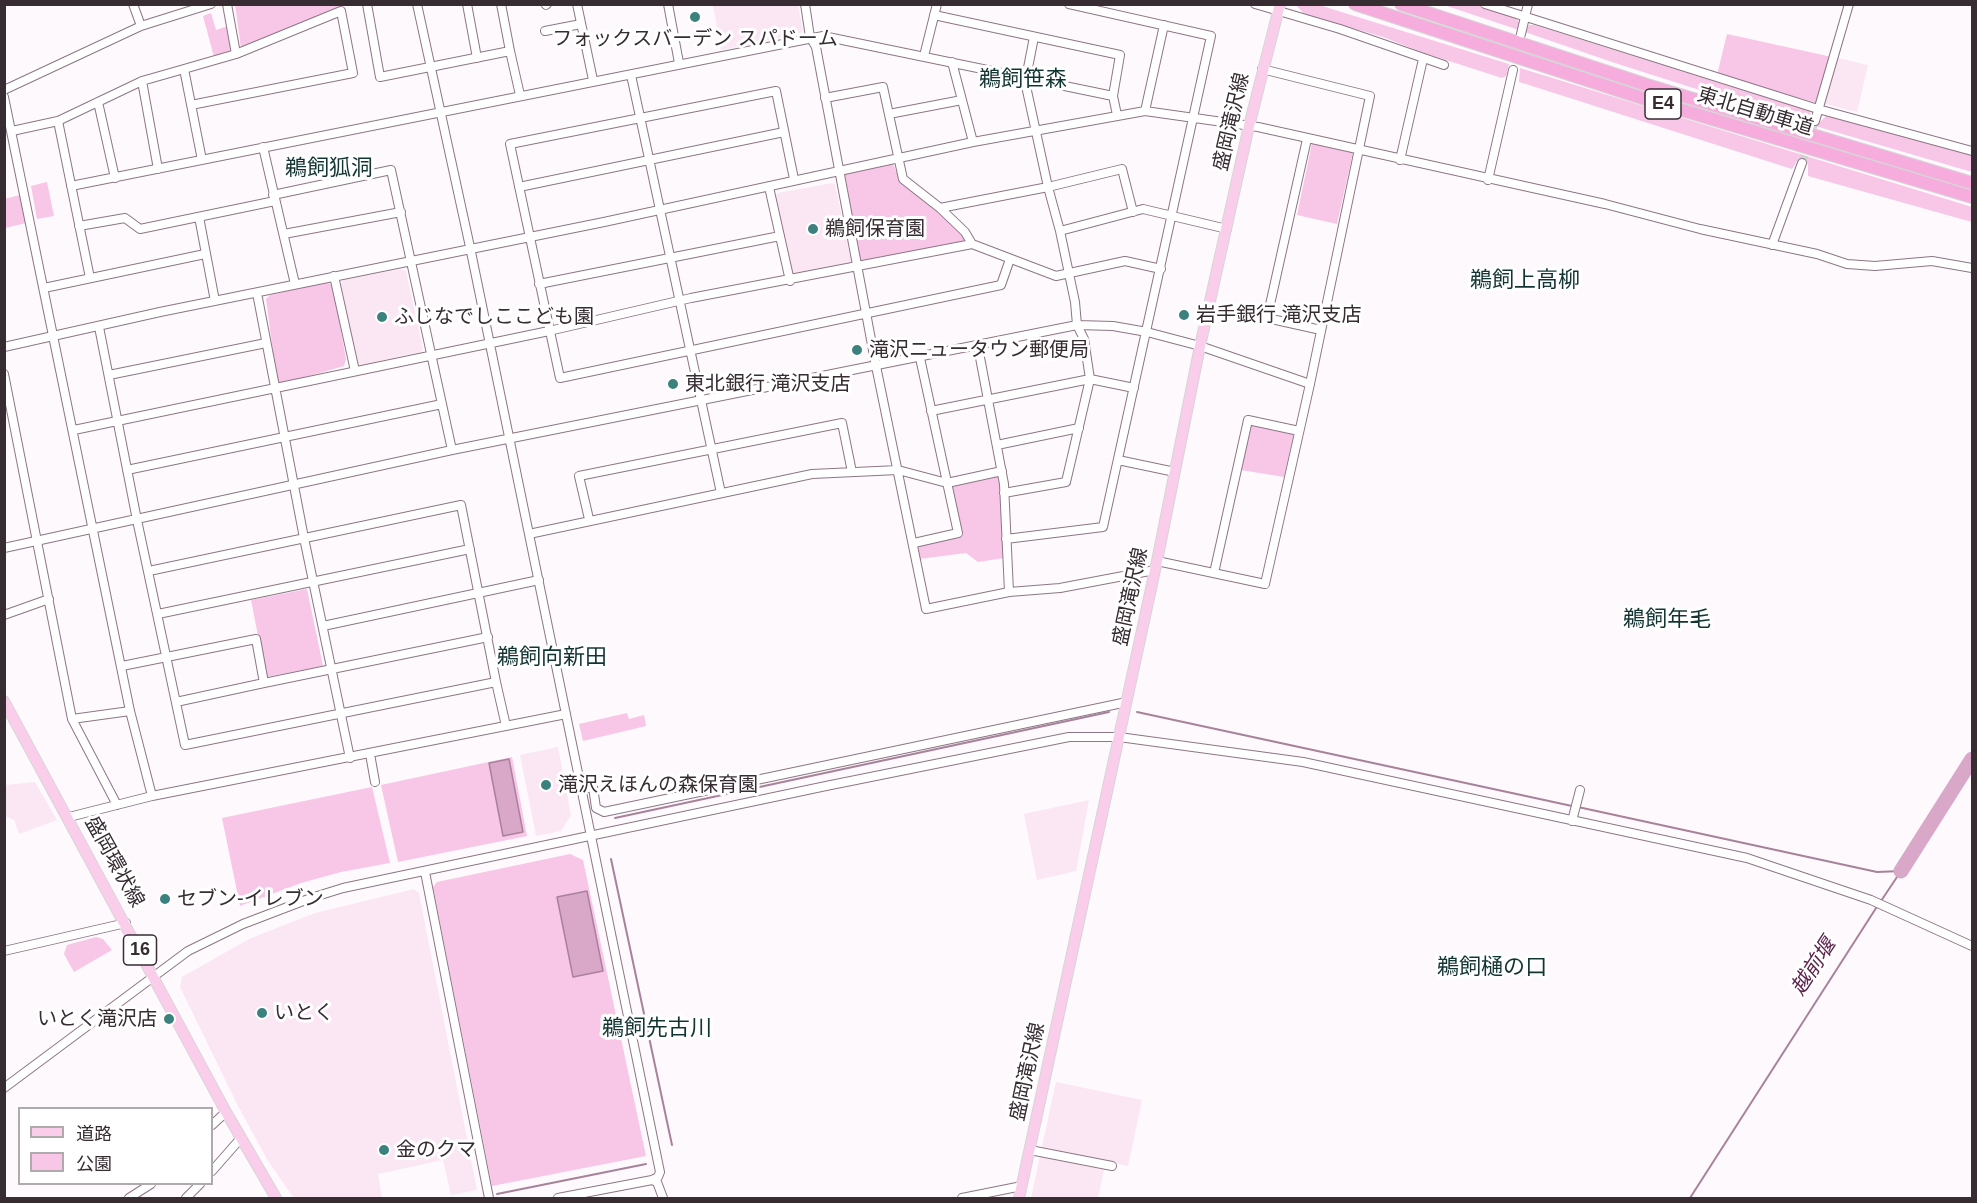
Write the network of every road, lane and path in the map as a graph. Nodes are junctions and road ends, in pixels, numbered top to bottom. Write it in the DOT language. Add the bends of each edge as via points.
graph roads {
  1 [pos="133,4"];
  2 [pos="211,4"];
  3 [pos="227,4"];
  4 [pos="367,4"];
  5 [pos="417,4"];
  6 [pos="467,4"];
  7 [pos="501,4"];
  8 [pos="578,4"];
  9 [pos="668,4"];
  10 [pos="805,4"];
  11 [pos="937,4"];
  12 [pos="1255,4"];
  13 [pos="1355,4"];
  14 [pos="1401,4"];
  15 [pos="1485,4"];
  16 [pos="1527,4"];
  17 [pos="1849,4"];
  18 [pos="1072,5"];
  19 [pos="1279,8"];
  20 [pos="934,15"];
  21 [pos="1524,18"];
  22 [pos="582,24"];
  23 [pos="1164,25"];
  24 [pos="141,26"];
  25 [pos="545,31"];
  26 [pos="1521,34"];
  27 [pos="810,37"];
  28 [pos="1034,37"];
  29 [pos="510,51"];
  30 [pos="236,54"];
  31 [pos="924,57"];
  32 [pos="477,58"];
  33 [pos="1423,59"];
  34 [pos="952,62"];
  35 [pos="679,63"];
  36 [pos="1444,65"];
  37 [pos="430,67"];
  38 [pos="184,69"];
  39 [pos="1262,69"];
  40 [pos="1513,70"];
  41 [pos="631,75"];
  42 [pos="1026,78"];
  43 [pos="593,80"];
  44 [pos="142,81"];
  45 [pos="4,90"];
  46 [pos="520,95"];
  47 [pos="1113,96"];
  48 [pos="4,97"];
  49 [pos="825,98"];
  50 [pos="962,100"];
  51 [pos="98,102"];
  52 [pos="191,105"];
  53 [pos="1818,109"];
  54 [pos="439,111"];
  55 [pos="1145,111"];
  56 [pos="889,114"];
  57 [pos="1117,115"];
  58 [pos="1193,116"];
  59 [pos="641,117"];
  60 [pos="58,121"];
  61 [pos="1815,121"];
  62 [pos="1249,126"];
  63 [pos="12,131"];
  64 [pos="1037,131"];
  65 [pos="784,132"];
  66 [pos="1307,139"];
  67 [pos="973,142"];
  68 [pos="263,147"];
  69 [pos="1358,151"];
  70 [pos="1972,151"];
  71 [pos="899,159"];
  72 [pos="202,160"];
  73 [pos="650,160"];
  74 [pos="1400,160"];
  75 [pos="1802,163"];
  76 [pos="158,169"];
  77 [pos="839,172"];
  78 [pos="115,178"];
  79 [pos="794,179"];
  80 [pos="1488,180"];
  81 [pos="1972,183"];
  82 [pos="71,186"];
  83 [pos="519,187"];
  84 [pos="769,187"];
  85 [pos="1048,187"];
  86 [pos="1972,197"];
  87 [pos="274,198"];
  88 [pos="660,208"];
  89 [pos="940,208"];
  90 [pos="401,212"];
  91 [pos="1133,212"];
  92 [pos="1173,216"];
  93 [pos="199,217"];
  94 [pos="79,226"];
  95 [pos="1227,229"];
  96 [pos="1060,231"];
  97 [pos="284,234"];
  98 [pos="529,236"];
  99 [pos="780,236"];
  100 [pos="972,244"];
  101 [pos="1772,245"];
  102 [pos="470,247"];
  103 [pos="205,254"];
  104 [pos="671,259"];
  105 [pos="1010,259"];
  106 [pos="410,260"];
  107 [pos="857,267"];
  108 [pos="1972,268"];
  109 [pos="1161,269"];
  110 [pos="1068,274"];
  111 [pos="334,276"];
  112 [pos="90,278"];
  113 [pos="790,281"];
  114 [pos="295,284"];
  115 [pos="539,284"];
  116 [pos="44,288"];
  117 [pos="257,293"];
  118 [pos="215,301"];
  119 [pos="681,301"];
  120 [pos="866,314"];
  121 [pos="1077,325"];
  122 [pos="99,327"];
  123 [pos="1321,330"];
  124 [pos="549,332"];
  125 [pos="1147,333"];
  126 [pos="55,334"];
  127 [pos="266,343"];
  128 [pos="489,343"];
  129 [pos="1200,346"];
  130 [pos="4,347"];
  131 [pos="978,347"];
  132 [pos="691,350"];
  133 [pos="432,356"];
  134 [pos="920,358"];
  135 [pos="876,366"];
  136 [pos="355,370"];
  137 [pos="4,374"];
  138 [pos="110,375"];
  139 [pos="1090,379"];
  140 [pos="1310,384"];
  141 [pos="275,388"];
  142 [pos="1134,388"];
  143 [pos="700,399"];
  144 [pos="989,399"];
  145 [pos="442,404"];
  146 [pos="931,411"];
  147 [pos="118,422"];
  148 [pos="1079,428"];
  149 [pos="74,430"];
  150 [pos="1299,431"];
  151 [pos="286,435"];
  152 [pos="509,441"];
  153 [pos="998,445"];
  154 [pos="452,450"];
  155 [pos="712,450"];
  156 [pos="1118,460"];
  157 [pos="127,470"];
  158 [pos="898,470"];
  159 [pos="1002,471"];
  160 [pos="852,472"];
  161 [pos="1175,472"];
  162 [pos="947,483"];
  163 [pos="295,485"];
  164 [pos="721,493"];
  165 [pos="1004,494"];
  166 [pos="589,519"];
  167 [pos="137,520"];
  168 [pos="92,528"];
  169 [pos="529,534"];
  170 [pos="304,538"];
  171 [pos="1006,539"];
  172 [pos="38,541"];
  173 [pos="914,543"];
  174 [pos="4,548"];
  175 [pos="470,549"];
  176 [pos="1156,566"];
  177 [pos="149,571"];
  178 [pos="1214,573"];
  179 [pos="539,580"];
  180 [pos="313,581"];
  181 [pos="1009,592"];
  182 [pos="478,593"];
  183 [pos="49,599"];
  184 [pos="4,615"];
  185 [pos="158,615"];
  186 [pos="323,626"];
  187 [pos="488,637"];
  188 [pos="167,659"];
  189 [pos="122,666"];
  190 [pos="332,669"];
  191 [pos="496,682"];
  192 [pos="264,683"];
  193 [pos="4,701"];
  194 [pos="176,702"];
  195 [pos="1127,702"];
  196 [pos="130,711"];
  197 [pos="340,712"];
  198 [pos="566,714"];
  199 [pos="72,719"];
  200 [pos="506,726"];
  201 [pos="1119,737"];
  202 [pos="370,754"];
  203 [pos="350,758"];
  204 [pos="375,782"];
  205 [pos="582,789"];
  206 [pos="1580,790"];
  207 [pos="152,796"];
  208 [pos="117,805"];
  209 [pos="69,817"];
  210 [pos="1572,821"];
  211 [pos="591,836"];
  212 [pos="425,872"];
  213 [pos="126,923"];
  214 [pos="1972,946"];
  215 [pos="4,951"];
  216 [pos="155,977"];
  217 [pos="4,1088"];
  218 [pos="226,1112"];
  219 [pos="213,1124"];
  220 [pos="241,1138"];
  221 [pos="1030,1150"];
  222 [pos="1112,1167"];
  223 [pos="213,1170"];
  224 [pos="652,1180"];
  225 [pos="149,1185"];
  226 [pos="199,1185"];
  227 [pos="1022,1186"];
  228 [pos="595,1195"];
  229 [pos="129,1198"];
  230 [pos="186,1198"];
  231 [pos="276,1198"];
  232 [pos="489,1198"];
  233 [pos="558,1198"];
  234 [pos="663,1198"];
  235 [pos="962,1198"];
  236 [pos="1019,1198"];
  1 -- 24 [label="street"];
  2 -- 24 [label="street"];
  3 -- 30 [label="street"];
  4 -- 37 [label="street" via="380,77"];
  5 -- 37 [label="street"];
  6 -- 32 [label="street"];
  7 -- 29 [label="street"];
  8 -- 22 [label="street"];
  9 -- 35 [label="street"];
  10 -- 27 [label="street"];
  11 -- 20 [label="street"];
  12 -- 19 [label="street"];
  13 -- 86 [label="highway, 東北自動車道 / E4" via="1642,98"];
  14 -- 81 [label="highway, 東北自動車道 / E4" via="1647,85"];
  15 -- 21 [label="street"];
  16 -- 21 [label="street"];
  17 -- 53 [label="street"];
  18 -- 23 [label="street"];
  19 -- 33 [label="street"];
  19 -- 39 [label="main road, 盛岡滝沢線"];
  20 -- 28 [label="street"];
  20 -- 31 [label="street"];
  21 -- 26 [label="street"];
  21 -- 53 [label="street"];
  22 -- 25 [label="street"];
  22 -- 43 [label="street"];
  23 -- 55 [label="street"];
  23 -- 58 [label="street" via="1211,36"];
  24 -- 45 [label="street"];
  27 -- 31 [label="street" via="823,36"];
  27 -- 35 [label="street"];
  27 -- 49 [label="street" via="816,46"];
  28 -- 42 [label="street"];
  28 -- 47 [label="street" via="1120,55"];
  29 -- 32 [label="street"];
  29 -- 46 [label="street"];
  30 -- 38 [label="street"];
  30 -- 52 [label="street" via="340,11 353,73"];
  31 -- 34 [label="street"];
  32 -- 37 [label="street"];
  33 -- 36 [label="street"];
  33 -- 74 [label="street"];
  34 -- 42 [label="street"];
  34 -- 50 [label="street"];
  35 -- 41 [label="street"];
  37 -- 54 [label="street"];
  38 -- 44 [label="street"];
  38 -- 52 [label="street"];
  39 -- 62 [label="main road, 盛岡滝沢線"];
  39 -- 69 [label="street" via="1370,96"];
  40 -- 80 [label="street"];
  41 -- 43 [label="street"];
  41 -- 59 [label="street"];
  42 -- 47 [label="street"];
  42 -- 64 [label="street"];
  43 -- 46 [label="street"];
  44 -- 51 [label="street"];
  44 -- 76 [label="street"];
  46 -- 54 [label="street"];
  47 -- 57 [label="street"];
  48 -- 63 [label="street"];
  49 -- 56 [label="street" via="883,87"];
  49 -- 77 [label="street"];
  50 -- 56 [label="street"];
  50 -- 67 [label="street"];
  51 -- 60 [label="street"];
  51 -- 78 [label="street"];
  52 -- 72 [label="street"];
  53 -- 61 [label="street"];
  53 -- 70 [label="street"];
  54 -- 68 [label="street"];
  54 -- 102 [label="street"];
  55 -- 57 [label="street"];
  55 -- 58 [label="street"];
  56 -- 71 [label="street"];
  57 -- 64 [label="street"];
  58 -- 62 [label="street"];
  58 -- 92 [label="street"];
  59 -- 65 [label="street" via="776,91"];
  59 -- 73 [label="street"];
  59 -- 83 [label="street" via="510,144"];
  60 -- 63 [label="street"];
  60 -- 82 [label="street"];
  62 -- 66 [label="street"];
  62 -- 95 [label="main road, 盛岡滝沢線"];
  63 -- 116 [label="street"];
  64 -- 67 [label="street"];
  64 -- 85 [label="street"];
  65 -- 73 [label="street"];
  65 -- 79 [label="street"];
  66 -- 69 [label="street"];
  66 -- 123 [label="street" via="1267,318"];
  67 -- 71 [label="street"];
  68 -- 72 [label="street"];
  68 -- 87 [label="street"];
  69 -- 74 [label="street"];
  69 -- 123 [label="street"];
  71 -- 77 [label="street"];
  71 -- 89 [label="street" via="903,179"];
  72 -- 76 [label="street"];
  73 -- 83 [label="street"];
  73 -- 88 [label="street"];
  74 -- 80 [label="street"];
  75 -- 101 [label="street"];
  76 -- 78 [label="street"];
  77 -- 79 [label="street"];
  77 -- 107 [label="street"];
  78 -- 82 [label="street"];
  79 -- 84 [label="street"];
  80 -- 101 [label="street" via="1594,201"];
  82 -- 94 [label="street"];
  83 -- 98 [label="street"];
  84 -- 88 [label="street"];
  84 -- 99 [label="street"];
  85 -- 89 [label="street"];
  85 -- 91 [label="street" via="1122,169"];
  85 -- 96 [label="street"];
  87 -- 90 [label="street" via="391,171"];
  87 -- 93 [label="street"];
  87 -- 97 [label="street"];
  88 -- 98 [label="street"];
  88 -- 104 [label="street"];
  89 -- 100 [label="street"];
  90 -- 97 [label="street"];
  90 -- 106 [label="street"];
  91 -- 92 [label="street" via="1143,209"];
  91 -- 96 [label="street"];
  92 -- 95 [label="street"];
  92 -- 109 [label="street"];
  93 -- 94 [label="street" via="140,229 125,218"];
  93 -- 103 [label="street"];
  94 -- 112 [label="street"];
  95 -- 129 [label="main road, 盛岡滝沢線"];
  96 -- 110 [label="street"];
  97 -- 114 [label="street"];
  98 -- 102 [label="street"];
  98 -- 115 [label="street"];
  99 -- 104 [label="street"];
  99 -- 113 [label="street"];
  100 -- 105 [label="street"];
  100 -- 107 [label="street"];
  101 -- 108 [label="street" via="1848,264 1932,261"];
  102 -- 106 [label="street"];
  102 -- 128 [label="street"];
  103 -- 112 [label="street"];
  103 -- 118 [label="street"];
  104 -- 115 [label="street"];
  104 -- 119 [label="street"];
  105 -- 110 [label="street" via="1056,276"];
  105 -- 120 [label="street" via="1001,285"];
  106 -- 111 [label="street"];
  106 -- 133 [label="street"];
  107 -- 113 [label="street"];
  107 -- 120 [label="street"];
  109 -- 110 [label="street" via="1125,261"];
  109 -- 125 [label="street"];
  110 -- 121 [label="street"];
  111 -- 114 [label="street"];
  111 -- 136 [label="street"];
  112 -- 116 [label="street"];
  113 -- 119 [label="street"];
  114 -- 117 [label="street"];
  115 -- 124 [label="street"];
  116 -- 126 [label="street"];
  117 -- 118 [label="street"];
  117 -- 127 [label="street"];
  118 -- 122 [label="street"];
  119 -- 124 [label="street"];
  119 -- 132 [label="street"];
  120 -- 132 [label="street"];
  120 -- 135 [label="street"];
  121 -- 125 [label="street" via="1113,326"];
  121 -- 131 [label="street"];
  121 -- 139 [label="street" via="1084,339"];
  122 -- 126 [label="street"];
  122 -- 138 [label="street"];
  123 -- 140 [label="street"];
  124 -- 128 [label="street"];
  124 -- 132 [label="street" via="560,378"];
  125 -- 129 [label="street"];
  125 -- 142 [label="street"];
  126 -- 130 [label="street"];
  126 -- 149 [label="street"];
  127 -- 138 [label="street"];
  127 -- 141 [label="street"];
  128 -- 133 [label="street"];
  128 -- 152 [label="street"];
  129 -- 140 [label="street"];
  129 -- 161 [label="main road, 盛岡滝沢線"];
  131 -- 134 [label="street"];
  131 -- 144 [label="street"];
  132 -- 143 [label="street"];
  133 -- 136 [label="street"];
  133 -- 145 [label="street"];
  134 -- 135 [label="street"];
  134 -- 146 [label="street"];
  135 -- 143 [label="street"];
  135 -- 158 [label="street"];
  136 -- 141 [label="street"];
  137 -- 172 [label="street"];
  138 -- 147 [label="street"];
  139 -- 142 [label="street"];
  139 -- 144 [label="street"];
  139 -- 148 [label="street"];
  140 -- 150 [label="street"];
  141 -- 147 [label="street"];
  141 -- 151 [label="street"];
  142 -- 156 [label="street"];
  143 -- 152 [label="street"];
  143 -- 155 [label="street"];
  144 -- 146 [label="street"];
  144 -- 153 [label="street"];
  145 -- 151 [label="street"];
  145 -- 154 [label="street"];
  146 -- 162 [label="street"];
  147 -- 149 [label="street"];
  147 -- 157 [label="street"];
  148 -- 153 [label="street"];
  148 -- 165 [label="street" via="1066,482"];
  149 -- 168 [label="street"];
  150 -- 178 [label="street" via="1265,584"];
  150 -- 178 [label="street" via="1248,420"];
  151 -- 157 [label="street"];
  151 -- 163 [label="street"];
  152 -- 154 [label="street"];
  152 -- 169 [label="street"];
  153 -- 159 [label="street"];
  154 -- 163 [label="street"];
  155 -- 160 [label="street" via="842,423"];
  155 -- 164 [label="street"];
  155 -- 166 [label="street" via="579,476"];
  156 -- 161 [label="street"];
  156 -- 171 [label="street" via="1104,527"];
  157 -- 167 [label="street"];
  158 -- 160 [label="street"];
  158 -- 162 [label="street"];
  158 -- 173 [label="street"];
  159 -- 162 [label="street"];
  159 -- 165 [label="street"];
  160 -- 164 [label="street" via="812,474"];
  161 -- 176 [label="main road, 盛岡滝沢線"];
  162 -- 173 [label="street" via="958,532"];
  163 -- 167 [label="street"];
  163 -- 170 [label="street"];
  164 -- 166 [label="street"];
  165 -- 171 [label="street"];
  166 -- 169 [label="street"];
  167 -- 168 [label="street"];
  167 -- 177 [label="street"];
  168 -- 172 [label="street"];
  168 -- 189 [label="street"];
  169 -- 179 [label="street"];
  170 -- 175 [label="street" via="461,505"];
  170 -- 177 [label="street"];
  170 -- 180 [label="street"];
  171 -- 181 [label="street"];
  172 -- 174 [label="street"];
  172 -- 183 [label="street"];
  173 -- 181 [label="street" via="926,609"];
  175 -- 180 [label="street"];
  175 -- 182 [label="street"];
  176 -- 178 [label="street"];
  176 -- 181 [label="street" via="1060,588"];
  176 -- 195 [label="main road, 盛岡滝沢線"];
  177 -- 185 [label="street"];
  179 -- 182 [label="street"];
  179 -- 198 [label="street"];
  180 -- 185 [label="street"];
  180 -- 186 [label="street"];
  182 -- 186 [label="street"];
  182 -- 187 [label="street"];
  183 -- 184 [label="street"];
  183 -- 199 [label="street"];
  185 -- 188 [label="street"];
  186 -- 190 [label="street"];
  187 -- 190 [label="street"];
  187 -- 191 [label="street"];
  188 -- 189 [label="street"];
  188 -- 192 [label="street" via="256,639"];
  188 -- 194 [label="street"];
  189 -- 196 [label="street"];
  190 -- 192 [label="street"];
  190 -- 197 [label="street"];
  191 -- 197 [label="street"];
  191 -- 200 [label="street"];
  192 -- 194 [label="street"];
  193 -- 209 [label="main road, 盛岡環状線 / 16"];
  194 -- 197 [label="street" via="185,744"];
  195 -- 201 [label="main road, 盛岡滝沢線"];
  195 -- 205 [label="street" via="604,812 596,808 593,787"];
  196 -- 199 [label="street"];
  196 -- 207 [label="street"];
  197 -- 203 [label="street"];
  198 -- 200 [label="street"];
  198 -- 205 [label="street"];
  199 -- 208 [label="street"];
  200 -- 202 [label="street"];
  201 -- 210 [label="street" via="1303,762"];
  201 -- 211 [label="street" via="1069,737 1036,743"];
  201 -- 221 [label="main road, 盛岡滝沢線"];
  202 -- 203 [label="street"];
  202 -- 204 [label="street"];
  203 -- 207 [label="street"];
  205 -- 211 [label="street"];
  206 -- 210 [label="street"];
  207 -- 208 [label="street"];
  208 -- 209 [label="street"];
  209 -- 213 [label="main road, 盛岡環状線 / 16"];
  210 -- 214 [label="street" via="1747,858 1880,904"];
  211 -- 212 [label="street"];
  211 -- 224 [label="street" via="660,1172"];
  212 -- 216 [label="street" via="343,888 284,908 188,951"];
  212 -- 232 [label="street"];
  213 -- 215 [label="street"];
  213 -- 216 [label="main road, 盛岡環状線 / 16"];
  216 -- 217 [label="street"];
  216 -- 218 [label="main road, 盛岡環状線 / 16"];
  218 -- 219 [label="street"];
  218 -- 220 [label="main road, 盛岡環状線 / 16"];
  220 -- 223 [label="street"];
  220 -- 231 [label="main road, 盛岡環状線 / 16"];
  221 -- 222 [label="street"];
  221 -- 227 [label="main road, 盛岡滝沢線"];
  224 -- 228 [label="street"];
  224 -- 234 [label="street" via="657,1182"];
  225 -- 229 [label="street"];
  226 -- 230 [label="street"];
  227 -- 235 [label="street"];
  227 -- 236 [label="main road, 盛岡滝沢線"];
  228 -- 233 [label="street"];
}
